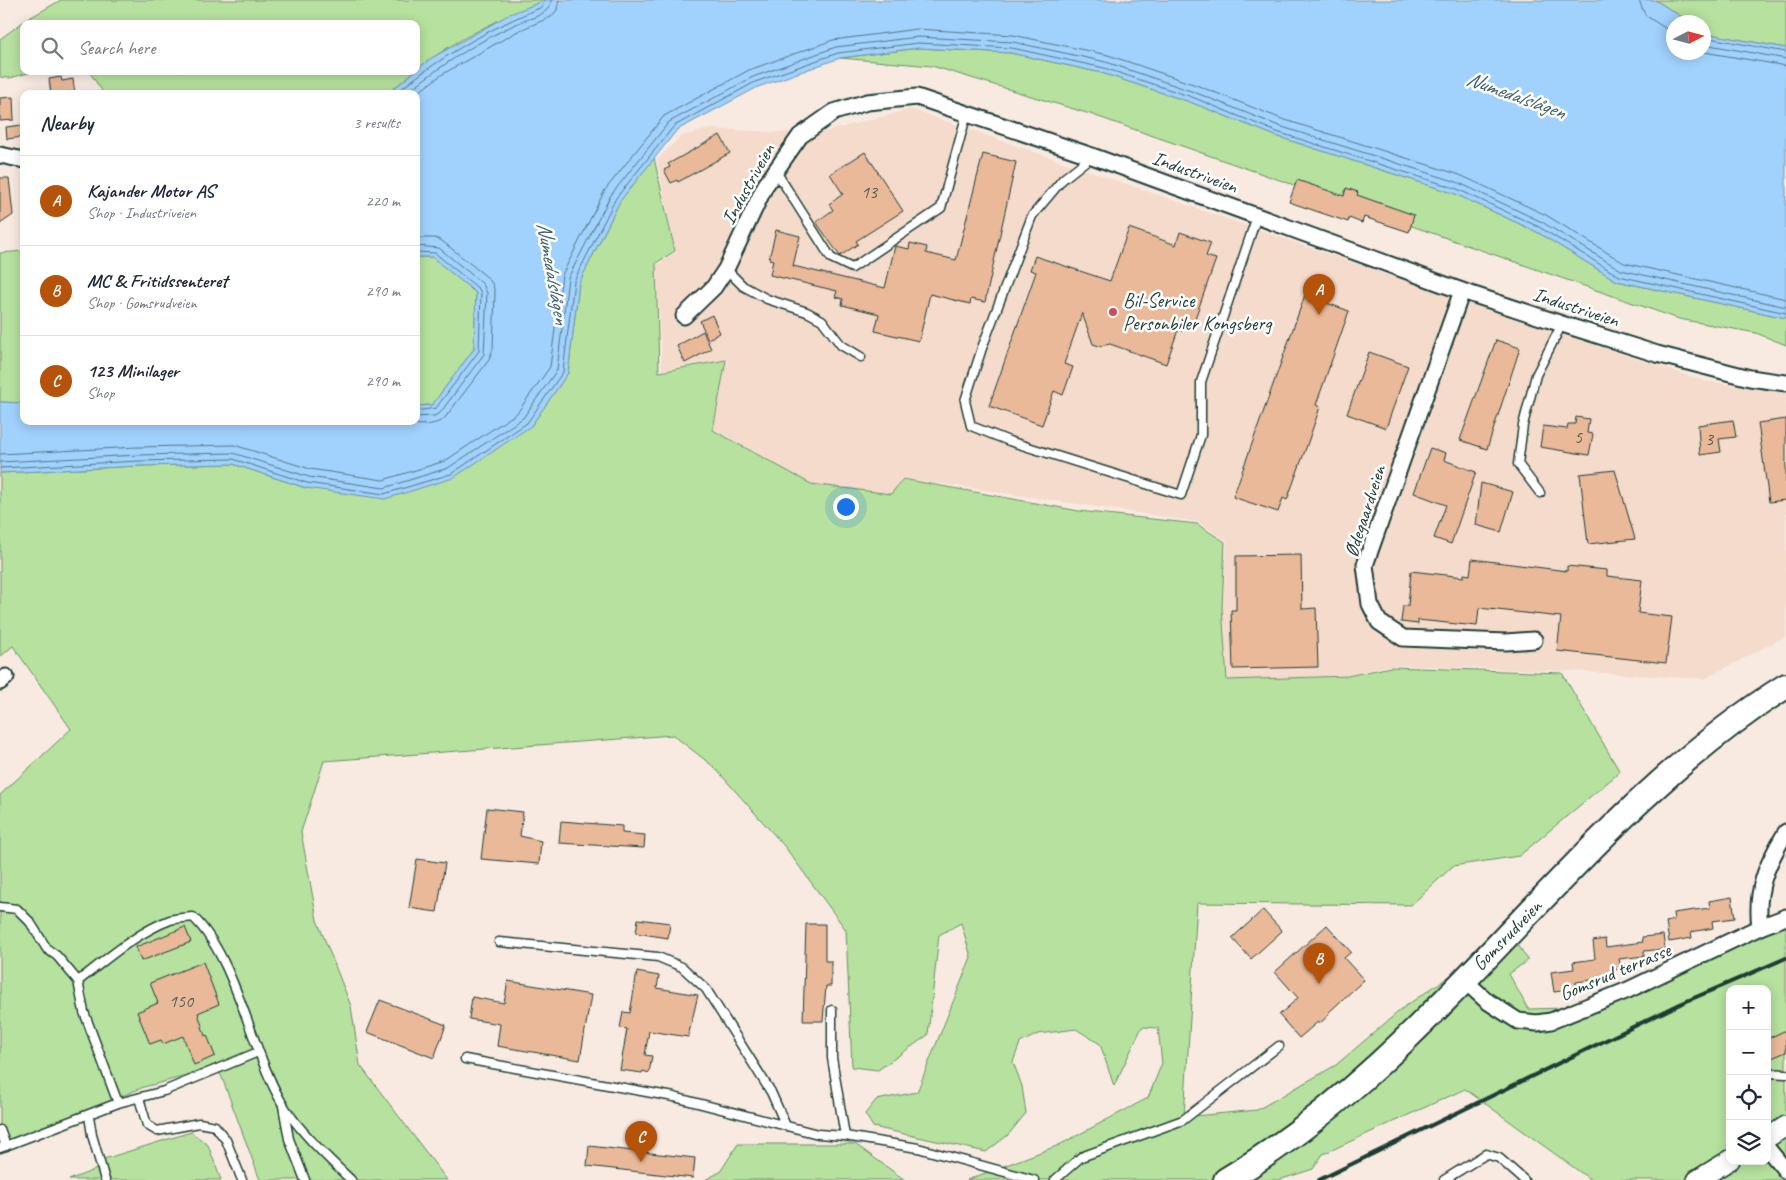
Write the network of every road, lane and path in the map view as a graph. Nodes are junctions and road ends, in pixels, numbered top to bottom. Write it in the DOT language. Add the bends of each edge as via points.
graph roads {
  1 [pos="967,113"];
  2 [pos="0,155"];
  3 [pos="1092,156"];
  4 [pos="20,159"];
  5 [pos="775,170"];
  6 [pos="1257,216"];
  7 [pos="726,269"];
  8 [pos="1462,291"];
  9 [pos="684,316"];
  10 [pos="1562,324"];
  11 [pos="861,357"];
  12 [pos="1786,383"];
  13 [pos="1540,493"];
  14 [pos="1534,640"];
  15 [pos="1786,686"];
  16 [pos="1786,832"];
  17 [pos="0,907"];
  18 [pos="1786,917"];
  19 [pos="1760,927"];
  20 [pos="499,942"];
  21 [pos="1464,980"];
  22 [pos="78,981"];
  23 [pos="832,1010"];
  24 [pos="1279,1046"];
  25 [pos="258,1052"];
  26 [pos="465,1059"];
  27 [pos="1771,1073"];
  28 [pos="1786,1074"];
  29 [pos="139,1098"];
  30 [pos="118,1103"];
  31 [pos="282,1104"];
  32 [pos="89,1116"];
  33 [pos="786,1126"];
  34 [pos="1786,1126"];
  35 [pos="0,1130"];
  36 [pos="1771,1135"];
  37 [pos="845,1136"];
  38 [pos="3,1147"];
  39 [pos="1771,1153"];
  40 [pos="1726,1162"];
  41 [pos="1786,1171"];
  42 [pos="105,1180"];
  43 [pos="242,1180"];
  44 [pos="305,1180"];
  45 [pos="351,1180"];
  46 [pos="1034,1180"];
  47 [pos="1056,1180"];
  48 [pos="1226,1180"];
  49 [pos="1444,1180"];
  50 [pos="1524,1180"];
  51 [pos="1697,1180"];
  1 -- 3 [label="street, Industriveien"];
  1 -- 5 [label="street, Industriveien" via="917,97 867,102 834,112 800,136"];
  1 -- 5 [label="lane" via="941,208 852,268 831,258"];
  2 -- 4 [label="street"];
  3 -- 6 [label="street, Industriveien"];
  3 -- 6 [label="lane" via="1063,179 1032,216 966,401 971,426 1009,441 1181,495 1201,435 1201,382"];
  5 -- 7 [label="street, Industriveien"];
  6 -- 8 [label="street, Industriveien"];
  7 -- 9 [label="street, Industriveien" via="714,287"];
  7 -- 11 [label="lane" via="743,286 766,299 822,320 841,345"];
  8 -- 10 [label="street, Industriveien"];
  8 -- 14 [label="street, Ødegaardveien" via="1366,566 1370,604 1379,622 1403,638"];
  10 -- 12 [label="street, Industriveien" via="1657,354 1750,378"];
  10 -- 13 [label="lane" via="1536,374 1523,425 1518,464"];
  15 -- 21 [label="main road, Gomsrudveien" via="1713,737 1645,796"];
  16 -- 19 [label="street" via="1762,879 1757,905"];
  17 -- 22 [label="lane" via="17,909 30,922 47,949"];
  18 -- 19 [label="street, Gomsrud terrasse"];
  19 -- 21 [label="street, Gomsrud terrasse" via="1646,982 1552,1021 1518,1021 1487,1001"];
  20 -- 33 [label="lane" via="658,957 682,967 706,989 771,1092"];
  21 -- 48 [label="main road, Gomsrudveien" via="1338,1101 1292,1137"];
  22 -- 25 [label="lane" via="149,931 171,920 193,917 202,925 224,964"];
  22 -- 30 [label="lane" via="84,1012"];
  23 -- 37 [label="lane" via="832,1058"];
  24 -- 47 [label="lane" via="1183,1120 1081,1157"];
  25 -- 29 [label="lane"];
  25 -- 31 [label="lane"];
  26 -- 33 [label="lane" via="674,1097"];
  27 -- 28 [label="lane"];
  29 -- 30 [label="lane"];
  29 -- 43 [label="lane" via="147,1125 157,1131 199,1123 215,1126 226,1140"];
  30 -- 32 [label="lane"];
  31 -- 44 [label="lane" via="289,1139"];
  31 -- 45 [label="lane" via="319,1149"];
  32 -- 38 [label="lane"];
  32 -- 42 [label="lane"];
  33 -- 37 [label="lane" via="818,1134"];
  34 -- 36 [label="street"];
  35 -- 38 [label="lane"];
  37 -- 46 [label="lane" via="918,1148"];
  39 -- 41 [label="street"];
  40 -- 51 [label="street"];
  49 -- 50 [label="lane" via="1486,1154 1500,1158"];
}
